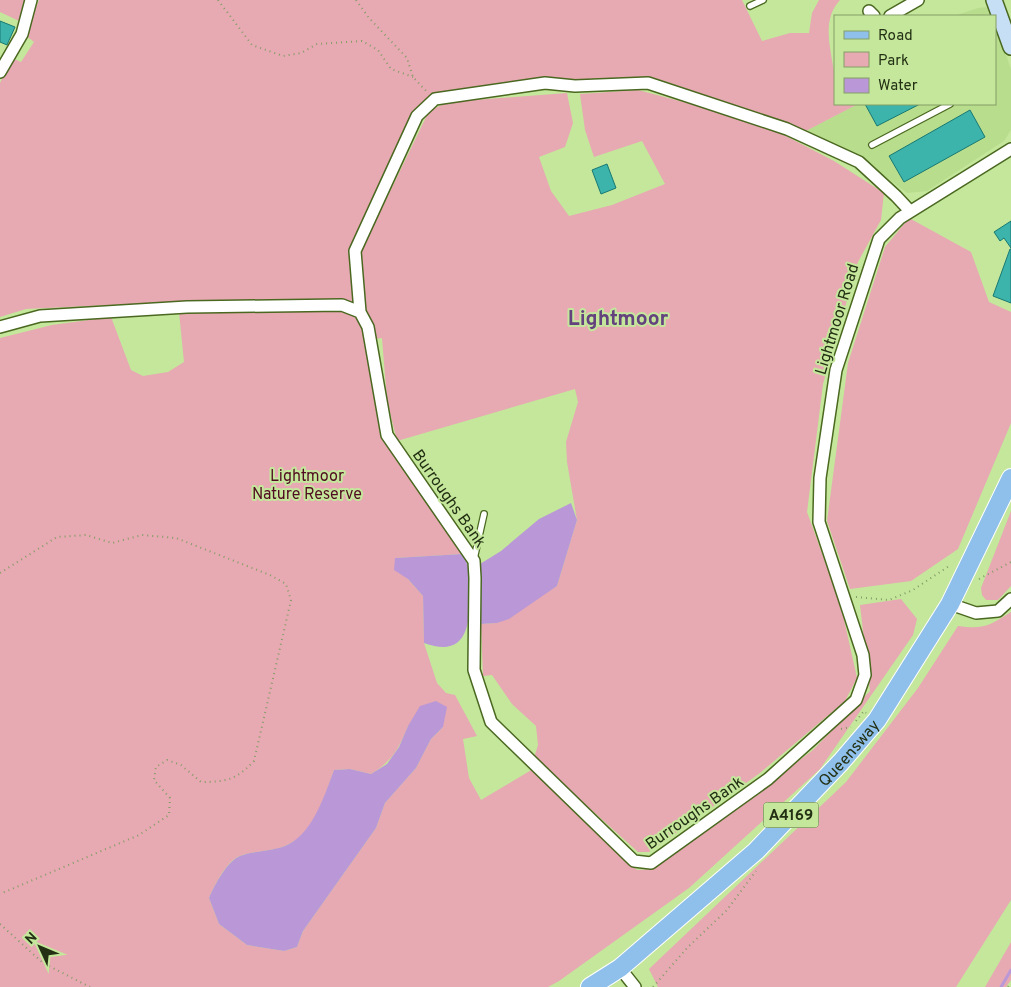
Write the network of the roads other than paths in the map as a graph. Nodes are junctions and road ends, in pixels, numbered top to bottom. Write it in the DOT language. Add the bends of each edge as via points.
graph roads {
  1 [pos="31,0"];
  2 [pos="763,0"];
  3 [pos="918,0"];
  4 [pos="750,6"];
  5 [pos="995,9"];
  6 [pos="892,15"];
  7 [pos="1011,47"];
  8 [pos="0,72"];
  9 [pos="948,105"];
  10 [pos="872,145"];
  11 [pos="1011,149"];
  12 [pos="910,211"];
  13 [pos="360,312"];
  14 [pos="0,327"];
  15 [pos="1011,478"];
  16 [pos="484,514"];
  17 [pos="474,561"];
  18 [pos="843,596"];
  19 [pos="1011,599"];
  20 [pos="950,604"];
  21 [pos="620,968"];
  22 [pos="590,987"];
  23 [pos="635,987"];
  1 -- 8 [label="street" via="22,34"];
  2 -- 4 [label="lane"];
  3 -- 6 [label="street"];
  5 -- 7 [label="street"];
  9 -- 10 [label="lane"];
  11 -- 12 [label="street, Lightmoor Road"];
  12 -- 13 [label="street, Burroughs Bank" via="859,162 788,129 648,83 575,86 544,82 435,100 417,116 355,251"];
  12 -- 18 [label="street, Lightmoor Road" via="878,239 836,370 820,478 819,522"];
  13 -- 14 [label="street" via="342,305 187,307 40,316"];
  13 -- 17 [label="street, Burroughs Bank" via="368,327 387,435"];
  15 -- 20 [label="main road, Queensway / A4169"];
  16 -- 17 [label="lane"];
  17 -- 18 [label="street, Burroughs Bank" via="474,670 491,722 634,861 651,863 768,779 856,700 866,675 863,655"];
  19 -- 20 [label="street" via="998,611 976,613"];
  20 -- 21 [label="main road, Queensway / A4169" via="877,720 841,762 756,851"];
  21 -- 22 [label="main road, Queensway / A4169"];
  21 -- 23 [label="street"];
}
